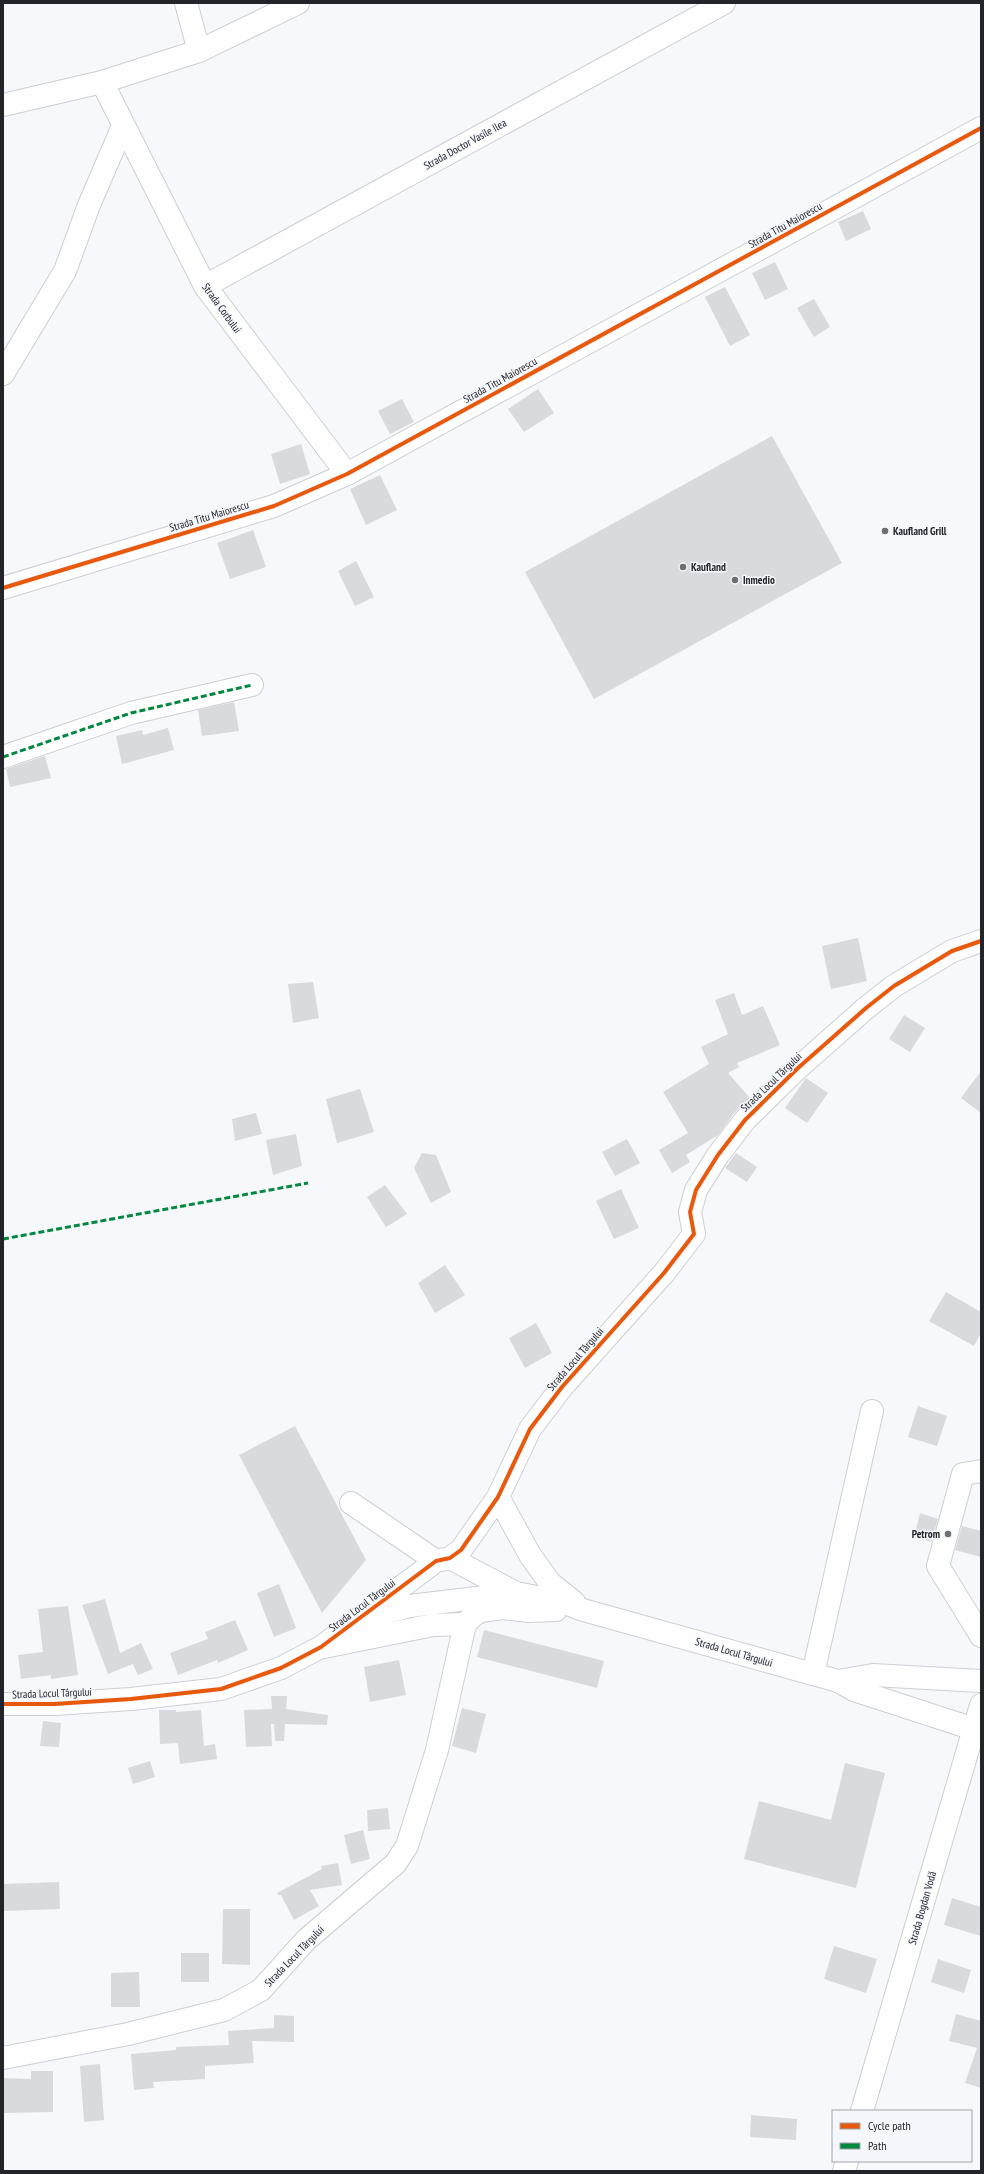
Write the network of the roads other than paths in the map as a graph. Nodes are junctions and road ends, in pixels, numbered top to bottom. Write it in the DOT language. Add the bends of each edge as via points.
graph roads {
  1 [pos="186,3"];
  2 [pos="298,3"];
  3 [pos="724,3"];
  4 [pos="200,51"];
  5 [pos="102,82"];
  6 [pos="3,106"];
  7 [pos="123,126"];
  8 [pos="981,128"];
  9 [pos="205,286"];
  10 [pos="3,374"];
  11 [pos="348,474"];
  12 [pos="3,588"];
  13 [pos="252,686"];
  14 [pos="3,758"];
  15 [pos="981,941"];
  16 [pos="872,1411"];
  17 [pos="981,1471"];
  18 [pos="498,1497"];
  19 [pos="352,1502"];
  20 [pos="443,1560"];
  21 [pos="516,1593"];
  22 [pos="467,1600"];
  23 [pos="583,1610"];
  24 [pos="465,1624"];
  25 [pos="433,1626"];
  26 [pos="981,1636"];
  27 [pos="321,1647"];
  28 [pos="813,1674"];
  29 [pos="838,1681"];
  30 [pos="981,1681"];
  31 [pos="3,1704"];
  32 [pos="981,1705"];
  33 [pos="974,1728"];
  34 [pos="3,2058"];
  35 [pos="862,2110"];
  1 -- 4 [label="street"];
  2 -- 4 [label="street"];
  3 -- 9 [label="street, Strada Doctor Vasile Ilea"];
  4 -- 5 [label="street"];
  5 -- 6 [label="street"];
  5 -- 7 [label="street, Strada Corbului"];
  7 -- 9 [label="street, Strada Corbului"];
  7 -- 10 [label="street" via="89,205 65,271"];
  8 -- 11 [label="street, Strada Titu Maiorescu"];
  9 -- 11 [label="street, Strada Corbului"];
  11 -- 12 [label="street, Strada Titu Maiorescu" via="274,506"];
  13 -- 14 [label="street" via="132,713"];
  15 -- 18 [label="street, Strada Locul Târgului" via="952,951 894,986 798,1068 745,1120 718,1155 696,1190 690,1212 694,1234 664,1273 562,1387 530,1429"];
  16 -- 28 [label="street"];
  17 -- 26 [label="street" via="963,1474 938,1566"];
  18 -- 20 [label="street, Strada Locul Târgului" via="461,1550"];
  18 -- 23 [label="street, Strada Locul Târgului" via="530,1555 550,1582"];
  19 -- 20 [label="street"];
  20 -- 21 [label="street, Strada Locul Târgului"];
  20 -- 27 [label="street, Strada Locul Târgului"];
  21 -- 22 [label="street, Strada Locul Târgului"];
  21 -- 23 [label="street, Strada Locul Târgului" via="563,1602"];
  22 -- 25 [label="street, Strada Locul Târgului"];
  22 -- 27 [label="street, Strada Locul Târgului" via="410,1606 385,1613"];
  23 -- 24 [label="street, Strada Locul Târgului" via="529,1611 502,1608 474,1614"];
  23 -- 28 [label="street, Strada Locul Târgului"];
  24 -- 25 [label="street, Strada Locul Târgului"];
  24 -- 34 [label="street, Strada Locul Târgului" via="437,1750 407,1846 395,1864 306,1940 261,1990 224,2010 128,2034"];
  25 -- 27 [label="street, Strada Locul Târgului"];
  27 -- 31 [label="street, Strada Locul Târgului" via="281,1668 221,1689 54,1704"];
  28 -- 29 [label="street, Strada Locul Târgului"];
  29 -- 30 [label="street, Strada Locul Târgului" via="874,1675"];
  29 -- 33 [label="street, Strada Locul Târgului" via="854,1690"];
  32 -- 33 [label="street, Strada Bogdan Vodă"];
  33 -- 35 [label="street, Strada Bogdan Vodă"];
}
